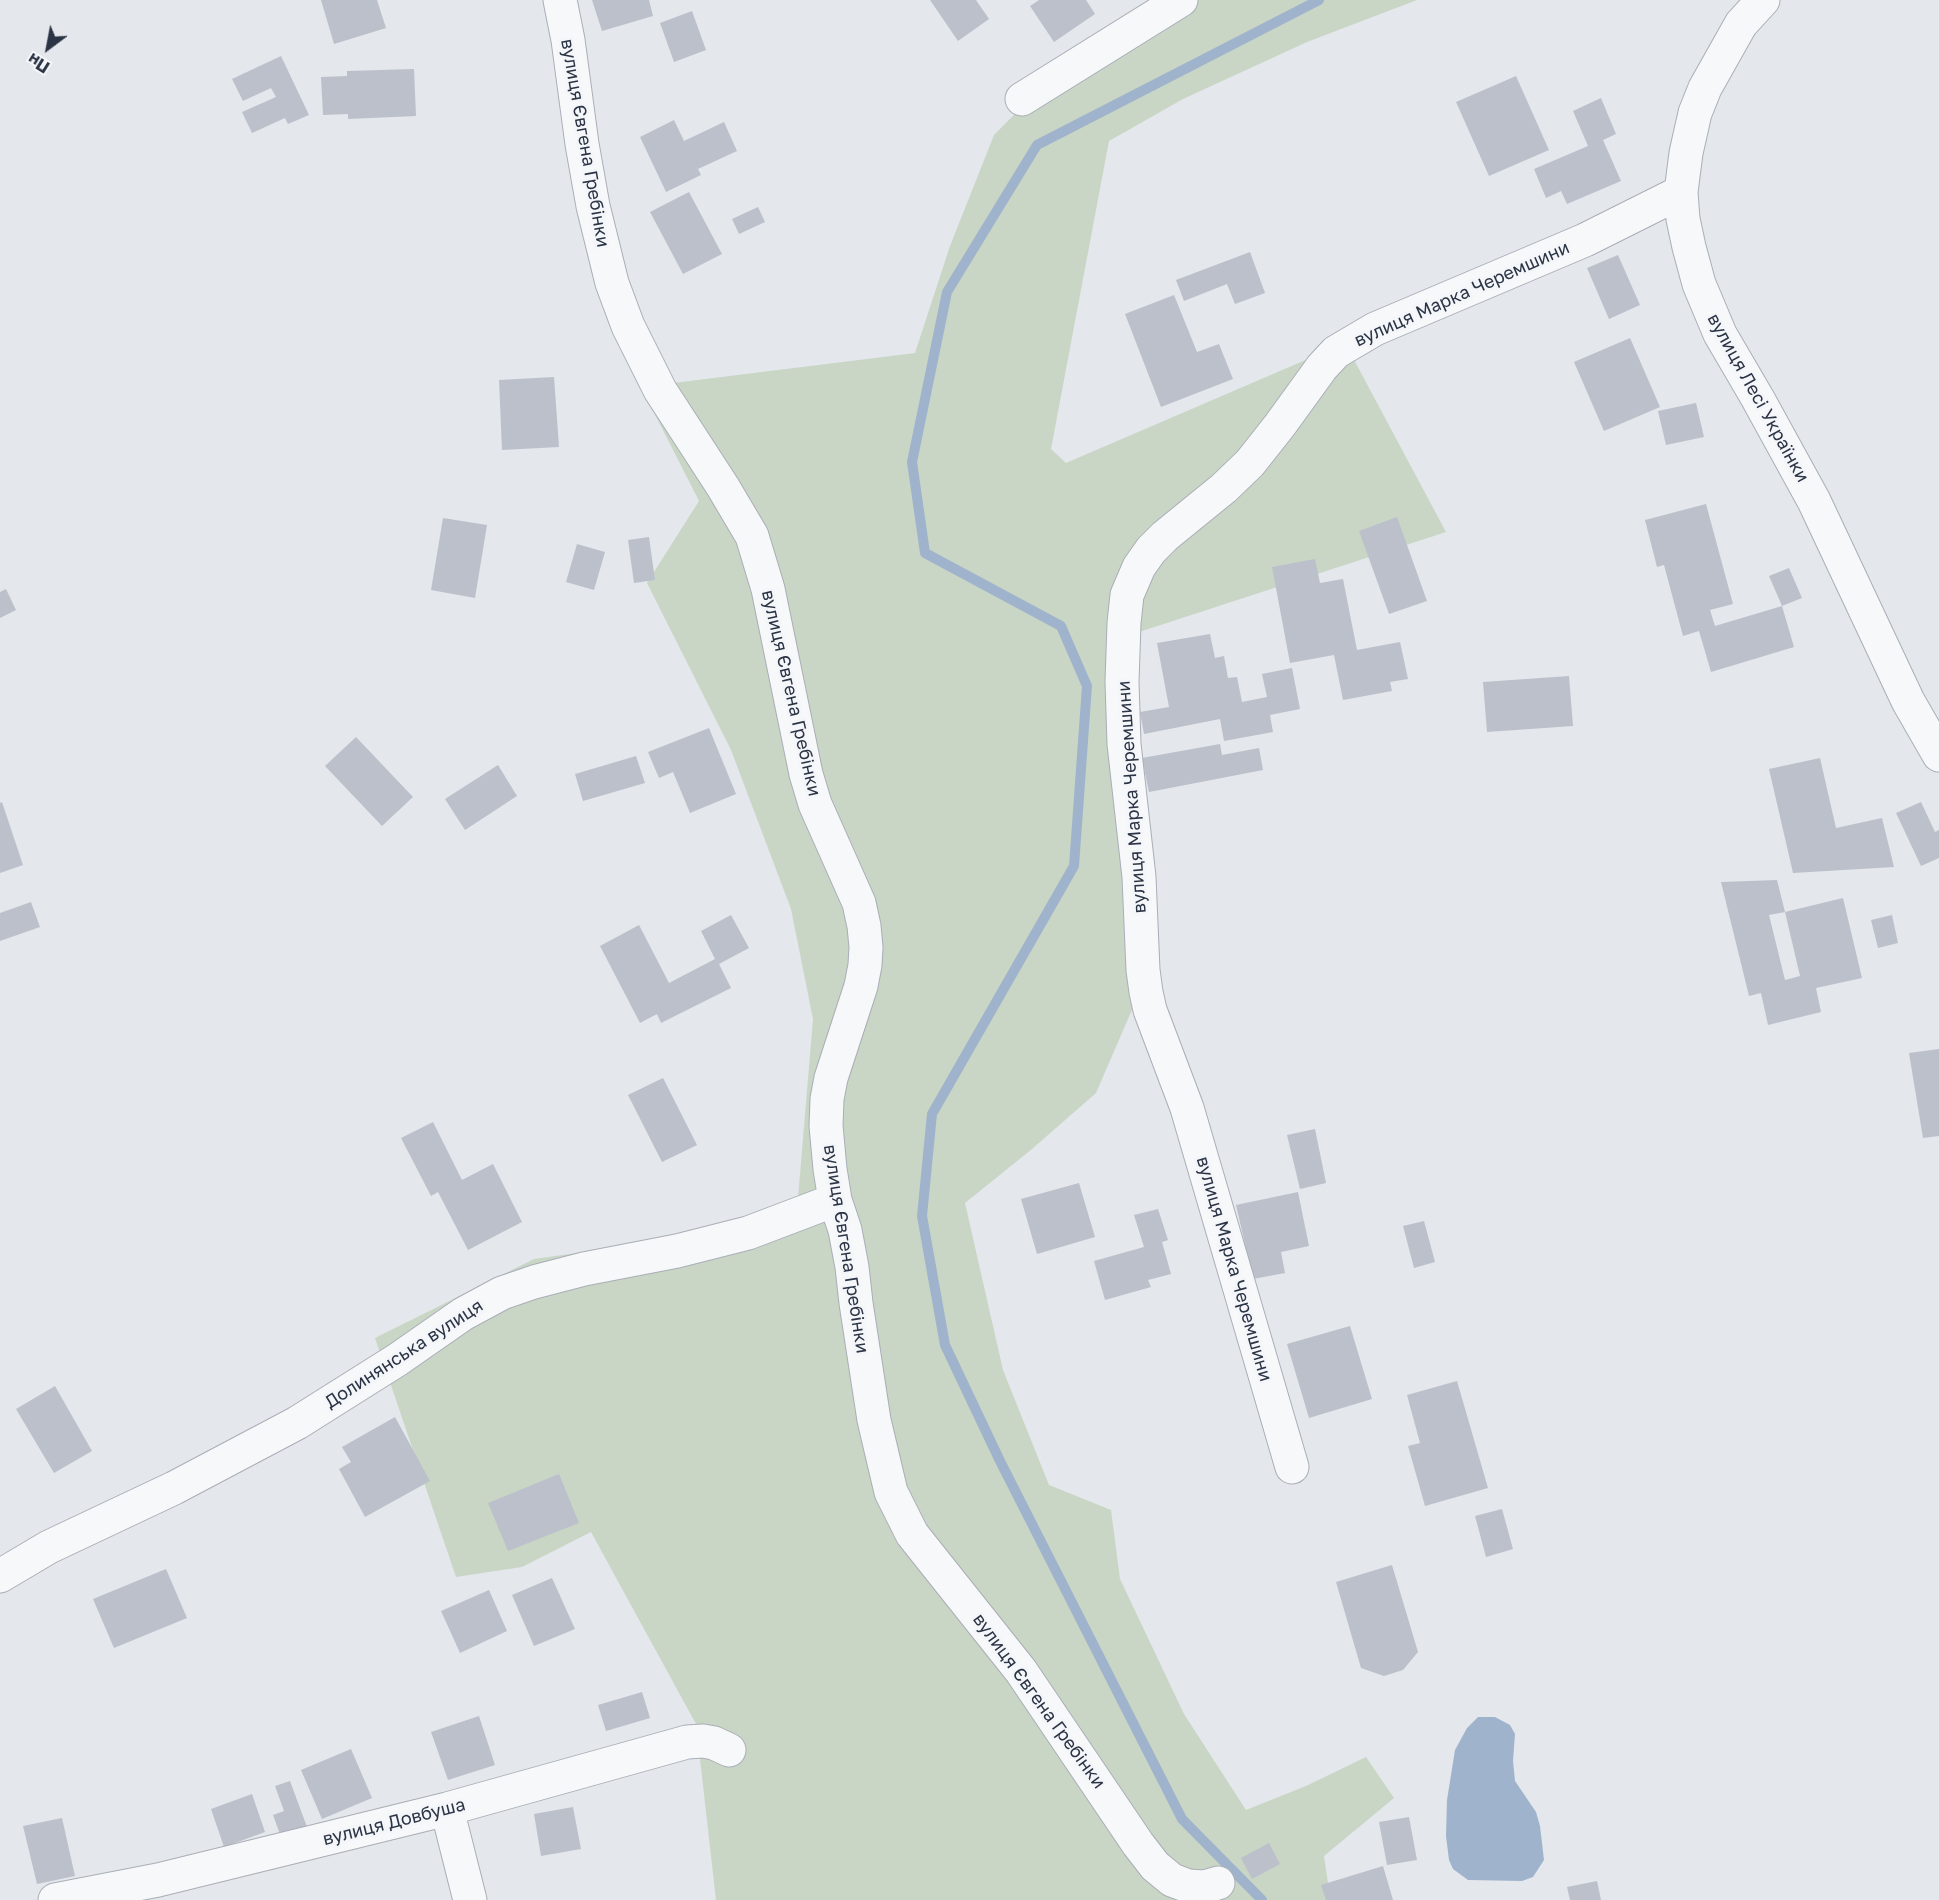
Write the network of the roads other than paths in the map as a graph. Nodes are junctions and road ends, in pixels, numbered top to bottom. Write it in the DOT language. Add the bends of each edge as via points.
graph roads {
  1 [pos="560,0"];
  2 [pos="1181,0"];
  3 [pos="1763,0"];
  4 [pos="1022,99"];
  5 [pos="1682,192"];
  6 [pos="1939,754"];
  7 [pos="835,1200"];
  8 [pos="1292,1467"];
  9 [pos="0,1576"];
  10 [pos="729,1750"];
  11 [pos="447,1809"];
  12 [pos="1218,1883"];
  13 [pos="55,1900"];
  14 [pos="470,1900"];
  1 -- 7 [label="street, вулиця Євгена Гребінки" via="593,206 612,283 628,326 660,390 752,536 768,589 806,774 815,804 859,903 865,965 827,1099 826,1126"];
  2 -- 4 [label="street"];
  3 -- 5 [label="street, вулиця Лесі Українки" via="1741,24 1705,88 1686,153"];
  5 -- 6 [label="street, вулиця Лесі Українки" via="1689,247 1716,326 1814,501 1899,682"];
  5 -- 8 [label="street, вулиця Марка Черемшини" via="1585,240 1375,329 1336,352 1250,463 1151,550 1138,567 1127,595 1122,682 1124,744 1139,876 1146,992 1186,1108"];
  7 -- 9 [label="street, Долинянська вулиця" via="748,1233 584,1269 502,1293 463,1314 297,1423 174,1488 49,1547"];
  7 -- 12 [label="street, вулиця Євгена Гребінки" via="852,1267 867,1382 883,1464 891,1492 912,1534 1021,1671 1155,1866 1172,1880 1188,1886"];
  10 -- 11 [label="street, вулиця Довбуша" via="714,1743 687,1742"];
  11 -- 13 [label="street, вулиця Довбуша" via="158,1880"];
  11 -- 14 [label="street"];
}
